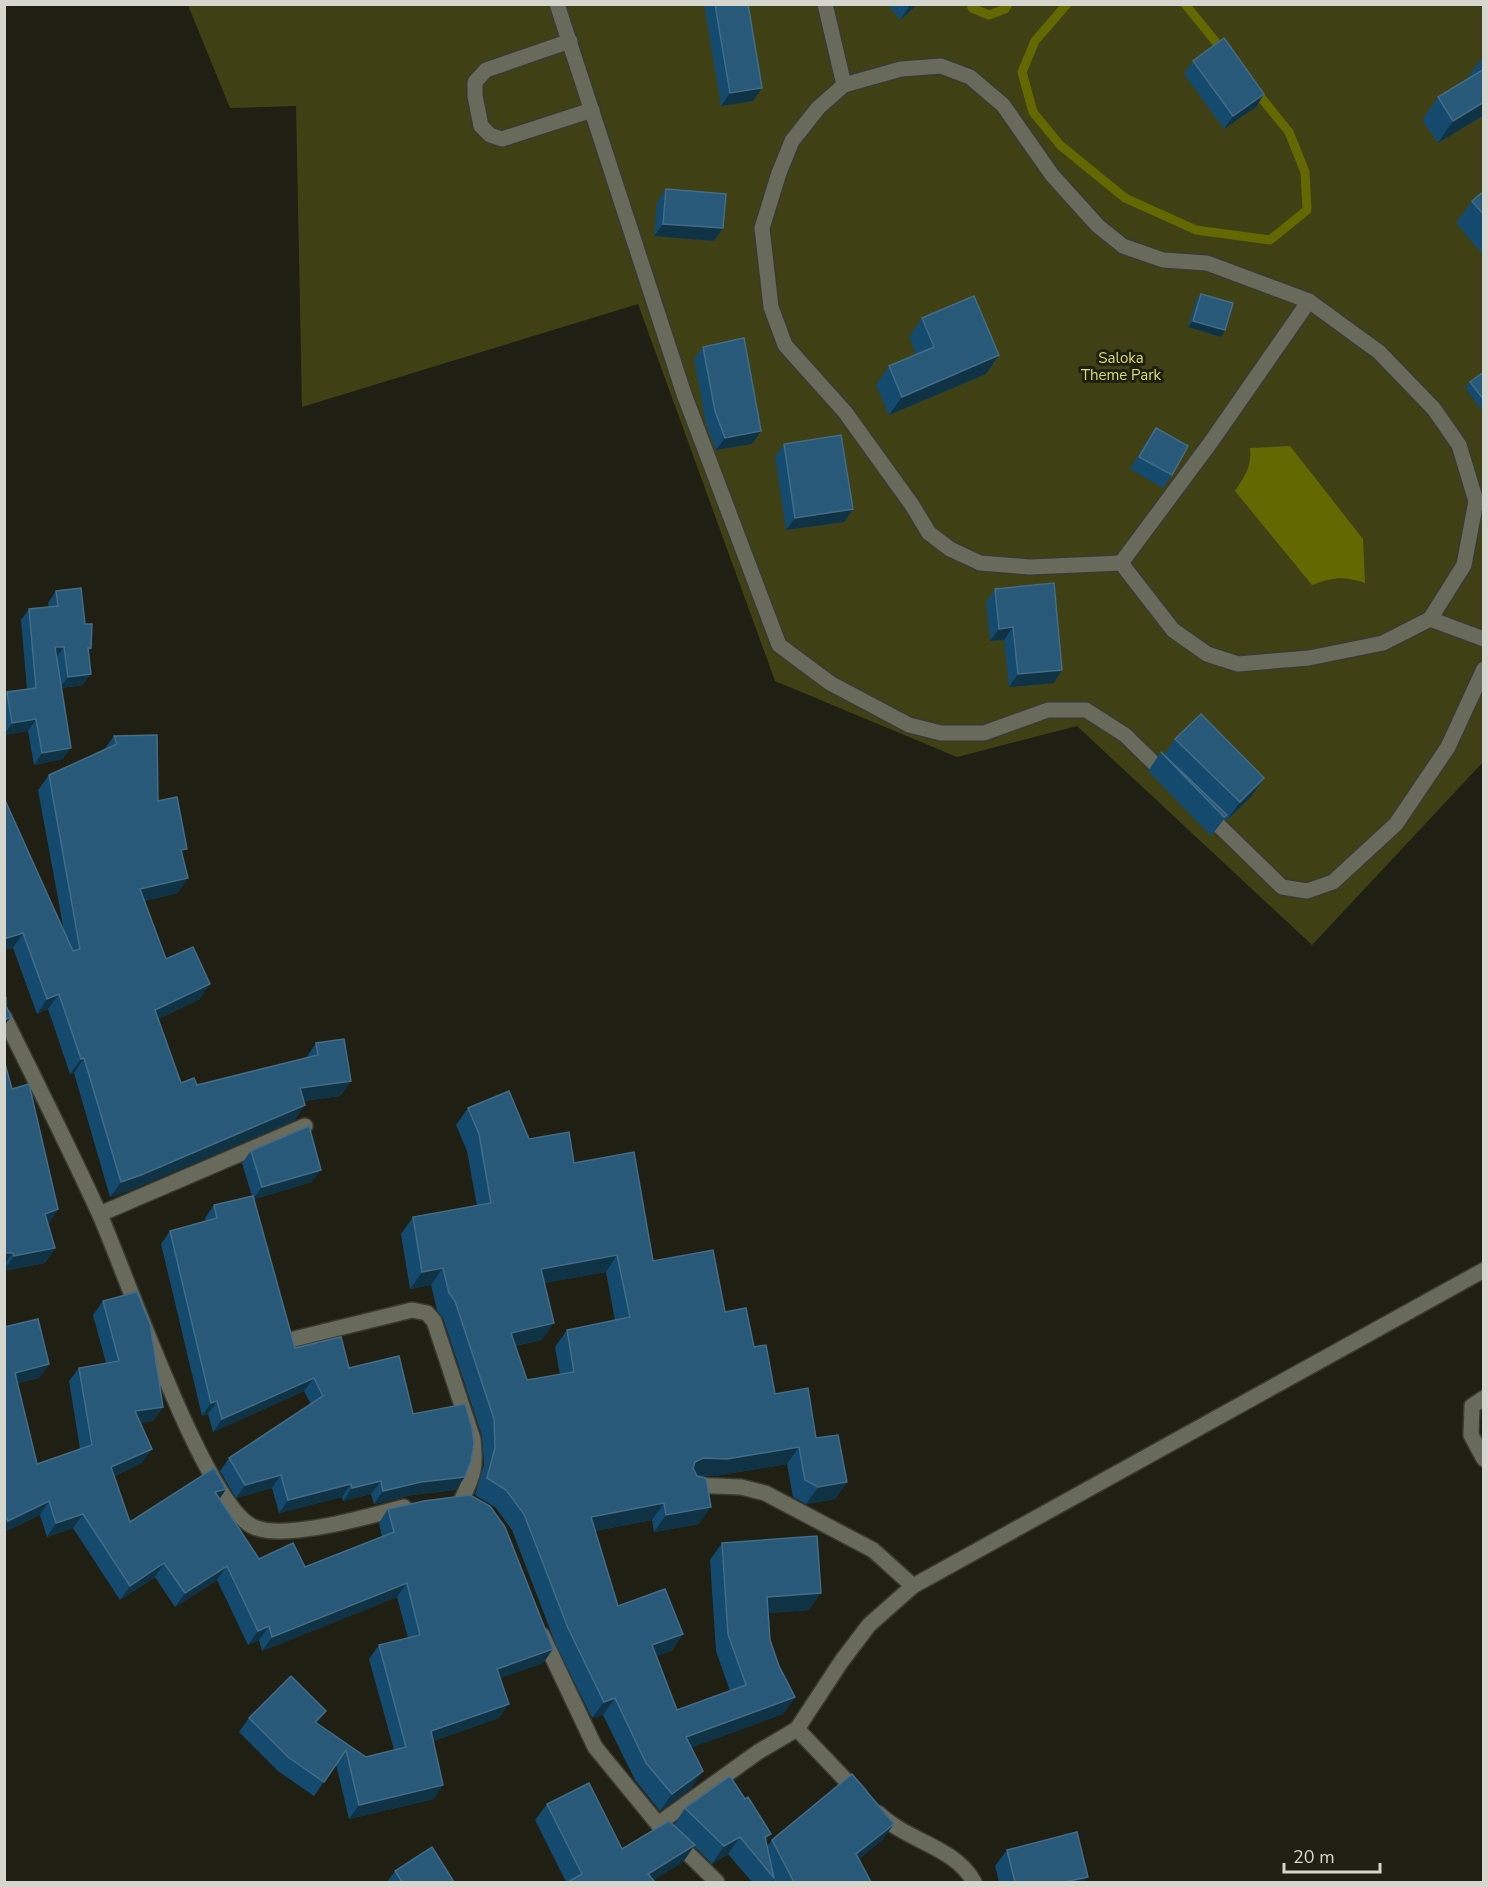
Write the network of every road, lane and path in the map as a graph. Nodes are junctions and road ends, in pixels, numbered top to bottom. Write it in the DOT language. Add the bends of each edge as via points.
graph roads {
  1 [pos="557,4"];
  2 [pos="825,4"];
  3 [pos="570,41"];
  4 [pos="844,85"];
  5 [pos="592,110"];
  6 [pos="1309,301"];
  7 [pos="1121,563"];
  8 [pos="1430,620"];
  9 [pos="1484,639"];
  10 [pos="1484,669"];
  11 [pos="4,1017"];
  12 [pos="305,1126"];
  13 [pos="100,1214"];
  14 [pos="1484,1270"];
  15 [pos="290,1341"];
  16 [pos="1484,1398"];
  17 [pos="1484,1459"];
  18 [pos="691,1485"];
  19 [pos="462,1499"];
  20 [pos="443,1501"];
  21 [pos="423,1504"];
  22 [pos="479,1508"];
  23 [pos="913,1586"];
  24 [pos="535,1618"];
  25 [pos="797,1729"];
  26 [pos="658,1824"];
  27 [pos="717,1882"];
  28 [pos="974,1882"];
  1 -- 3 [label="street"];
  2 -- 4 [label="street"];
  3 -- 5 [label="street"];
  3 -- 5 [label="street" via="486,70 475,82 482,126 490,135 502,139"];
  4 -- 6 [label="street" via="902,69 941,66 970,77 1003,105 1052,175 1098,226 1123,246 1162,260 1207,263"];
  4 -- 7 [label="street" via="818,108 792,141 762,228 771,307 785,345 844,412 929,533 950,549 980,563 1030,567"];
  5 -- 10 [label="street" via="684,394 779,645 830,683 909,725 941,733 984,733 1048,710 1086,710 1125,735 1282,887 1307,891 1333,882 1396,824 1448,747"];
  6 -- 7 [label="street"];
  6 -- 8 [label="street" via="1378,352 1434,409 1458,445 1476,501 1464,565"];
  7 -- 8 [label="street" via="1173,630 1207,654 1238,664 1309,658 1383,643"];
  8 -- 9 [label="street"];
  11 -- 13 [label="street"];
  12 -- 13 [label="street"];
  13 -- 21 [label="street" via="199,1454 231,1508 251,1527 291,1532"];
  14 -- 23 [label="street"];
  15 -- 19 [label="street" via="412,1310 427,1313 434,1321 473,1439 473,1476"];
  16 -- 17 [label="street" via="1472,1407 1471,1435"];
  18 -- 23 [label="street" via="741,1487 765,1493 873,1550"];
  19 -- 20 [label="street"];
  19 -- 22 [label="street"];
  23 -- 25 [label="street" via="869,1625"];
  24 -- 26 [label="street" via="595,1747"];
  25 -- 26 [label="street" via="758,1752"];
  25 -- 28 [label="street" via="891,1826 949,1856 968,1871"];
  26 -- 27 [label="street"];
}
